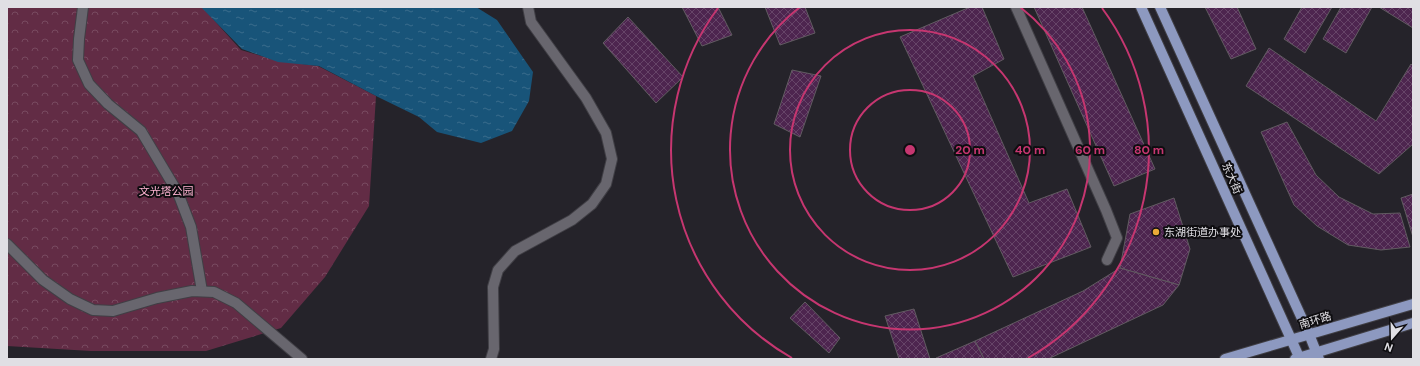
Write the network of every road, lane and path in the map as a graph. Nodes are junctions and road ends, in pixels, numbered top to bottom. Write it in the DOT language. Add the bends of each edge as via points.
graph roads {
  1 [pos="83,7"];
  2 [pos="528,7"];
  3 [pos="1016,7"];
  4 [pos="1141,7"];
  5 [pos="1160,7"];
  6 [pos="7,244"];
  7 [pos="1107,260"];
  8 [pos="202,291"];
  9 [pos="1413,304"];
  10 [pos="1413,323"];
  11 [pos="1309,334"];
  12 [pos="1292,340"];
  13 [pos="1317,355"];
  14 [pos="302,359"];
  15 [pos="491,359"];
  16 [pos="1225,359"];
  17 [pos="1299,359"];
  1 -- 8 [label="lane" via="78,60 89,84 108,104 141,131 178,193 191,227"];
  2 -- 15 [label="lane" via="532,22 586,98 606,133 612,159 606,184 592,204 572,220 515,251 498,270 492,287 494,348"];
  3 -- 7 [label="lane" via="1106,210 1116,238"];
  4 -- 12 [label="main road, 东大街"];
  5 -- 11 [label="main road, 东大街"];
  6 -- 8 [label="lane" via="43,280 70,299 94,310 113,311 157,298"];
  8 -- 14 [label="lane" via="214,292 236,303"];
  9 -- 11 [label="main road, 南环路"];
  10 -- 13 [label="main road"];
  11 -- 12 [label="main road, 南环路"];
  11 -- 13 [label="main road, 东大街"];
  12 -- 16 [label="main road, 南环路"];
  12 -- 17 [label="main road, 东大街"];
  13 -- 17 [label="main road"];
}
